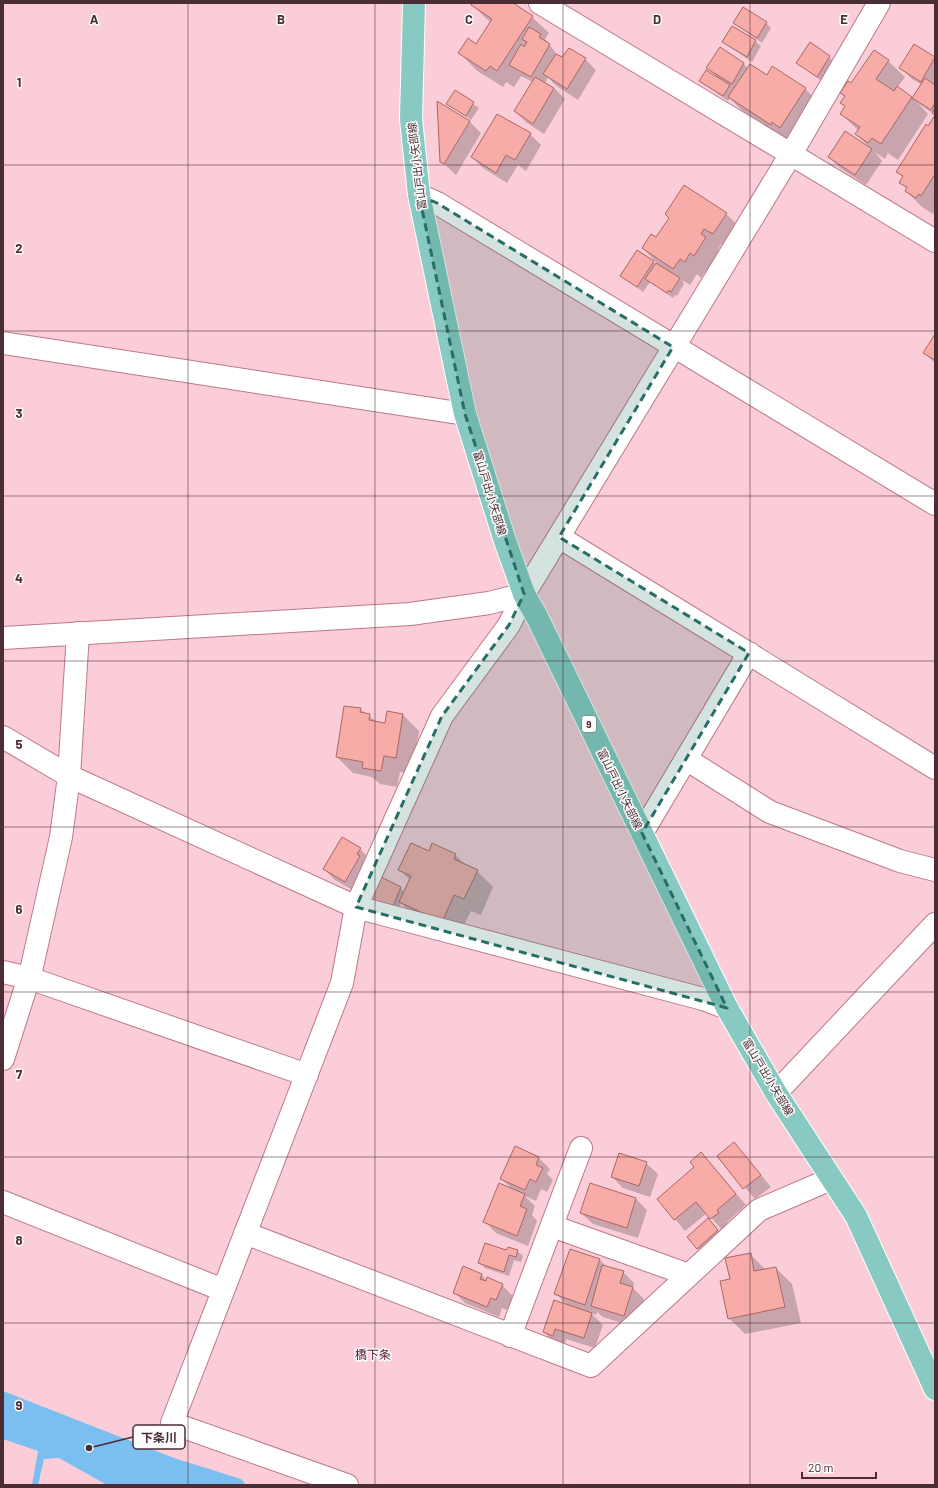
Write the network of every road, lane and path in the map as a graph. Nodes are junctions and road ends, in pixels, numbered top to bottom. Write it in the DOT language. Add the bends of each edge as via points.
graph roads {
  1 [pos="414,3"];
  2 [pos="540,3"];
  3 [pos="880,3"];
  4 [pos="791,154"];
  5 [pos="419,196"];
  6 [pos="935,241"];
  7 [pos="3,343"];
  8 [pos="673,347"];
  9 [pos="465,414"];
  10 [pos="935,504"];
  11 [pos="559,537"];
  12 [pos="524,594"];
  13 [pos="78,633"];
  14 [pos="3,638"];
  15 [pos="749,653"];
  16 [pos="3,737"];
  17 [pos="686,758"];
  18 [pos="935,768"];
  19 [pos="69,776"];
  20 [pos="642,833"];
  21 [pos="935,870"];
  22 [pos="356,907"];
  23 [pos="935,924"];
  24 [pos="3,972"];
  25 [pos="29,978"];
  26 [pos="727,1008"];
  27 [pos="3,1059"];
  28 [pos="306,1075"];
  29 [pos="776,1093"];
  30 [pos="581,1148"];
  31 [pos="831,1179"];
  32 [pos="3,1202"];
  33 [pos="552,1226"];
  34 [pos="245,1233"];
  35 [pos="689,1275"];
  36 [pos="223,1290"];
  37 [pos="510,1336"];
  38 [pos="935,1389"];
  39 [pos="347,1485"];
  1 -- 5 [label="main road, 富山戸出小矢部線 / 9" via="411,119"];
  2 -- 4 [label="street"];
  3 -- 4 [label="street"];
  4 -- 6 [label="street"];
  4 -- 8 [label="street"];
  5 -- 8 [label="street" via="437,203"];
  5 -- 9 [label="main road, 富山戸出小矢部線 / 9"];
  7 -- 9 [label="street"];
  8 -- 10 [label="street"];
  8 -- 11 [label="street"];
  9 -- 12 [label="main road, 富山戸出小矢部線 / 9"];
  11 -- 12 [label="street"];
  11 -- 15 [label="street"];
  12 -- 13 [label="street" via="489,603 410,614"];
  12 -- 20 [label="main road, 富山戸出小矢部線 / 9"];
  12 -- 22 [label="street" via="508,625 442,716"];
  13 -- 14 [label="street"];
  13 -- 19 [label="street"];
  15 -- 17 [label="street"];
  15 -- 18 [label="street"];
  16 -- 19 [label="street"];
  17 -- 20 [label="street"];
  17 -- 21 [label="street" via="770,812 900,861"];
  19 -- 22 [label="street"];
  19 -- 25 [label="street" via="60,837"];
  20 -- 26 [label="main road, 富山戸出小矢部線 / 9"];
  22 -- 26 [label="street" via="695,997"];
  22 -- 28 [label="street" via="342,983"];
  23 -- 29 [label="street"];
  24 -- 25 [label="street"];
  25 -- 27 [label="street"];
  25 -- 28 [label="street"];
  26 -- 29 [label="main road, 富山戸出小矢部線 / 9"];
  28 -- 34 [label="street"];
  29 -- 31 [label="main road, 富山戸出小矢部線 / 9"];
  30 -- 33 [label="street"];
  31 -- 35 [label="street" via="759,1210"];
  31 -- 38 [label="main road, 富山戸出小矢部線 / 9" via="856,1216"];
  32 -- 36 [label="street"];
  33 -- 35 [label="street"];
  33 -- 37 [label="street"];
  34 -- 36 [label="street"];
  34 -- 37 [label="street"];
  35 -- 37 [label="street" via="591,1366"];
  36 -- 39 [label="street" via="172,1423"];
}
